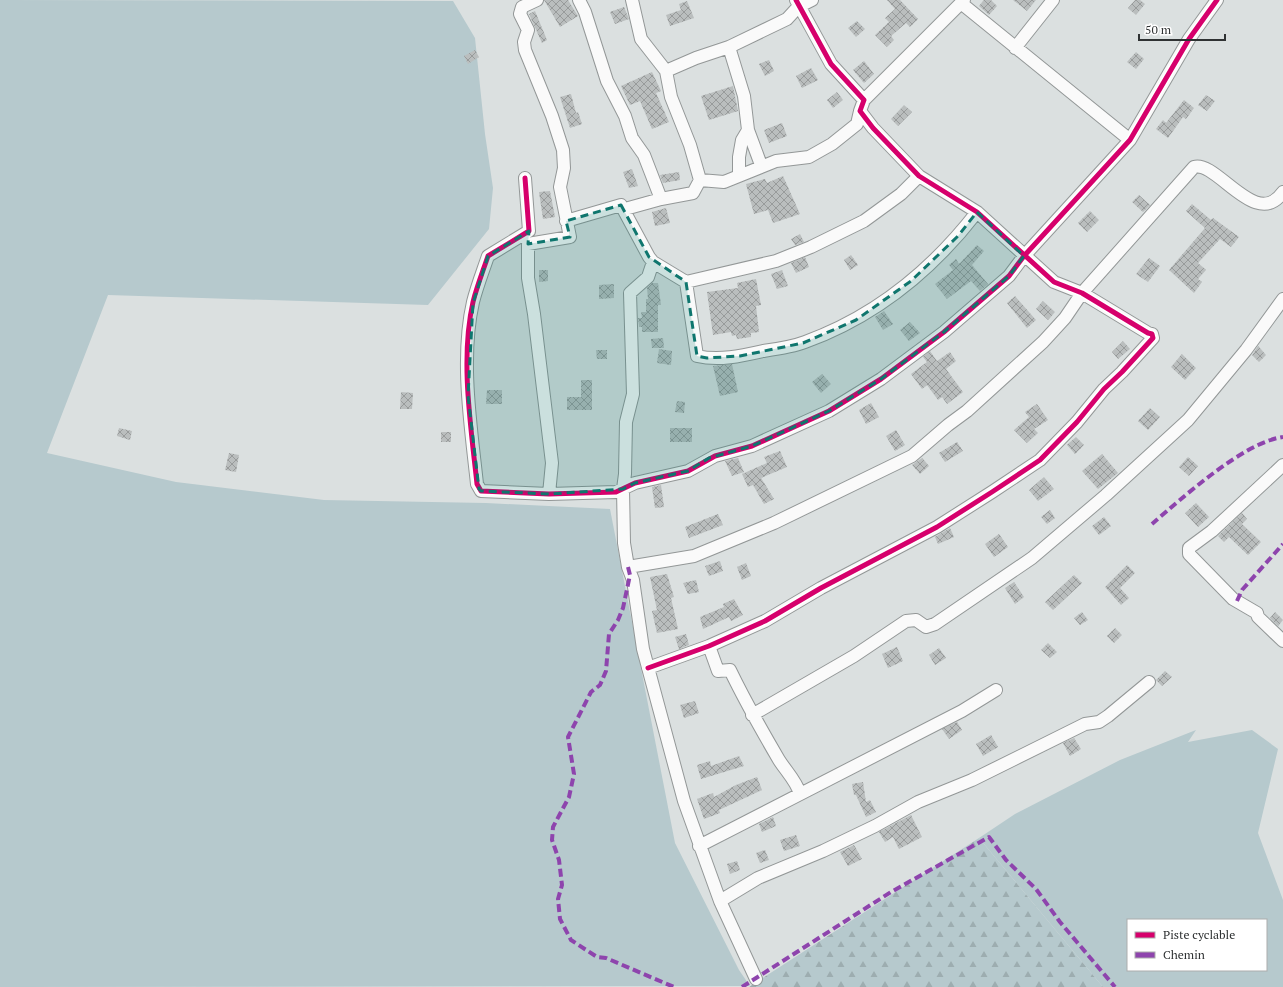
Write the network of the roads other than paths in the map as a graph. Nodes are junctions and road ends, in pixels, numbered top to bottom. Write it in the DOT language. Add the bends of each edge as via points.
graph roads {
  1 [pos="537,0"];
  2 [pos="579,0"];
  3 [pos="632,0"];
  4 [pos="812,0"];
  5 [pos="1053,0"];
  6 [pos="1216,0"];
  7 [pos="962,2"];
  8 [pos="797,4"];
  9 [pos="729,47"];
  10 [pos="1016,48"];
  11 [pos="666,71"];
  12 [pos="862,106"];
  13 [pos="748,130"];
  14 [pos="1130,140"];
  15 [pos="761,165"];
  16 [pos="739,176"];
  17 [pos="919,176"];
  18 [pos="525,178"];
  19 [pos="700,180"];
  20 [pos="1283,192"];
  21 [pos="660,199"];
  22 [pos="624,209"];
  23 [pos="977,212"];
  24 [pos="566,221"];
  25 [pos="529,231"];
  26 [pos="528,244"];
  27 [pos="1024,256"];
  28 [pos="653,262"];
  29 [pos="686,282"];
  30 [pos="1082,293"];
  31 [pos="1283,299"];
  32 [pos="1283,466"];
  33 [pos="623,489"];
  34 [pos="549,494"];
  35 [pos="628,567"];
  36 [pos="1283,641"];
  37 [pos="709,646"];
  38 [pos="648,668"];
  39 [pos="1149,682"];
  40 [pos="996,690"];
  41 [pos="752,715"];
  42 [pos="800,794"];
  43 [pos="699,846"];
  44 [pos="720,901"];
  45 [pos="756,979"];
  1 -- 24 [label="street" via="522,7 520,14 528,30 524,42 525,50 563,150 564,168 560,187"];
  2 -- 21 [label="street" via="607,81 625,116 632,138 644,155"];
  3 -- 11 [label="street" via="641,39"];
  4 -- 8 [label="street"];
  5 -- 10 [label="street"];
  6 -- 14 [label="street" via="1189,39"];
  7 -- 10 [label="street"];
  7 -- 12 [label="street"];
  8 -- 9 [label="street" via="788,19"];
  8 -- 12 [label="street" via="831,64"];
  9 -- 11 [label="street"];
  9 -- 13 [label="street" via="744,96"];
  10 -- 14 [label="street"];
  11 -- 19 [label="street" via="671,96"];
  12 -- 15 [label="street" via="857,124 832,144 809,157"];
  12 -- 17 [label="street" via="873,128"];
  13 -- 15 [label="street"];
  13 -- 16 [label="street" via="742,140"];
  14 -- 27 [label="street"];
  15 -- 16 [label="street"];
  16 -- 19 [label="street" via="724,182"];
  17 -- 23 [label="street"];
  17 -- 29 [label="street" via="901,194 864,221 811,247 776,261"];
  18 -- 25 [label="street"];
  19 -- 21 [label="street" via="693,193"];
  20 -- 30 [label="street" via="1271,203 1248,200 1203,167 1194,167"];
  21 -- 22 [label="street"];
  22 -- 24 [label="street" via="622,205"];
  22 -- 28 [label="street"];
  23 -- 27 [label="street"];
  23 -- 29 [label="street" via="958,236 911,281 856,320 803,343 740,356 697,356"];
  24 -- 26 [label="street" via="570,236"];
  25 -- 26 [label="street"];
  25 -- 34 [label="street" via="488,256 473,302 468,346 468,396 479,489"];
  26 -- 34 [label="street" via="528,278 552,463"];
  27 -- 30 [label="street" via="1054,282"];
  27 -- 33 [label="street" via="1009,276 944,332 881,379 829,411 752,446 709,458 688,471 635,483"];
  28 -- 29 [label="street"];
  28 -- 33 [label="street" via="648,277 630,293 633,394 626,422 626,474"];
  30 -- 35 [label="street" via="1065,318 1043,342 967,411 912,456 774,523 694,556"];
  30 -- 37 [label="street" via="1152,334 1153,338 1040,460 937,527 821,588 765,621"];
  31 -- 41 [label="street" via="1246,350 1188,420 1032,558 935,624 926,627 916,620 906,622 854,656"];
  32 -- 36 [label="street" via="1188,551 1233,599 1258,613 1258,617"];
  33 -- 34 [label="street" via="616,492"];
  33 -- 35 [label="street" via="624,543"];
  35 -- 38 [label="street" via="633,580"];
  37 -- 38 [label="street"];
  37 -- 41 [label="street" via="718,671 730,670"];
  38 -- 43 [label="street" via="684,801"];
  39 -- 44 [label="street" via="1099,722 1085,724 972,780 918,802 823,851 758,878"];
  40 -- 42 [label="street" via="962,711"];
  41 -- 42 [label="street"];
  42 -- 43 [label="street"];
  43 -- 44 [label="street"];
  44 -- 45 [label="street"];
}
